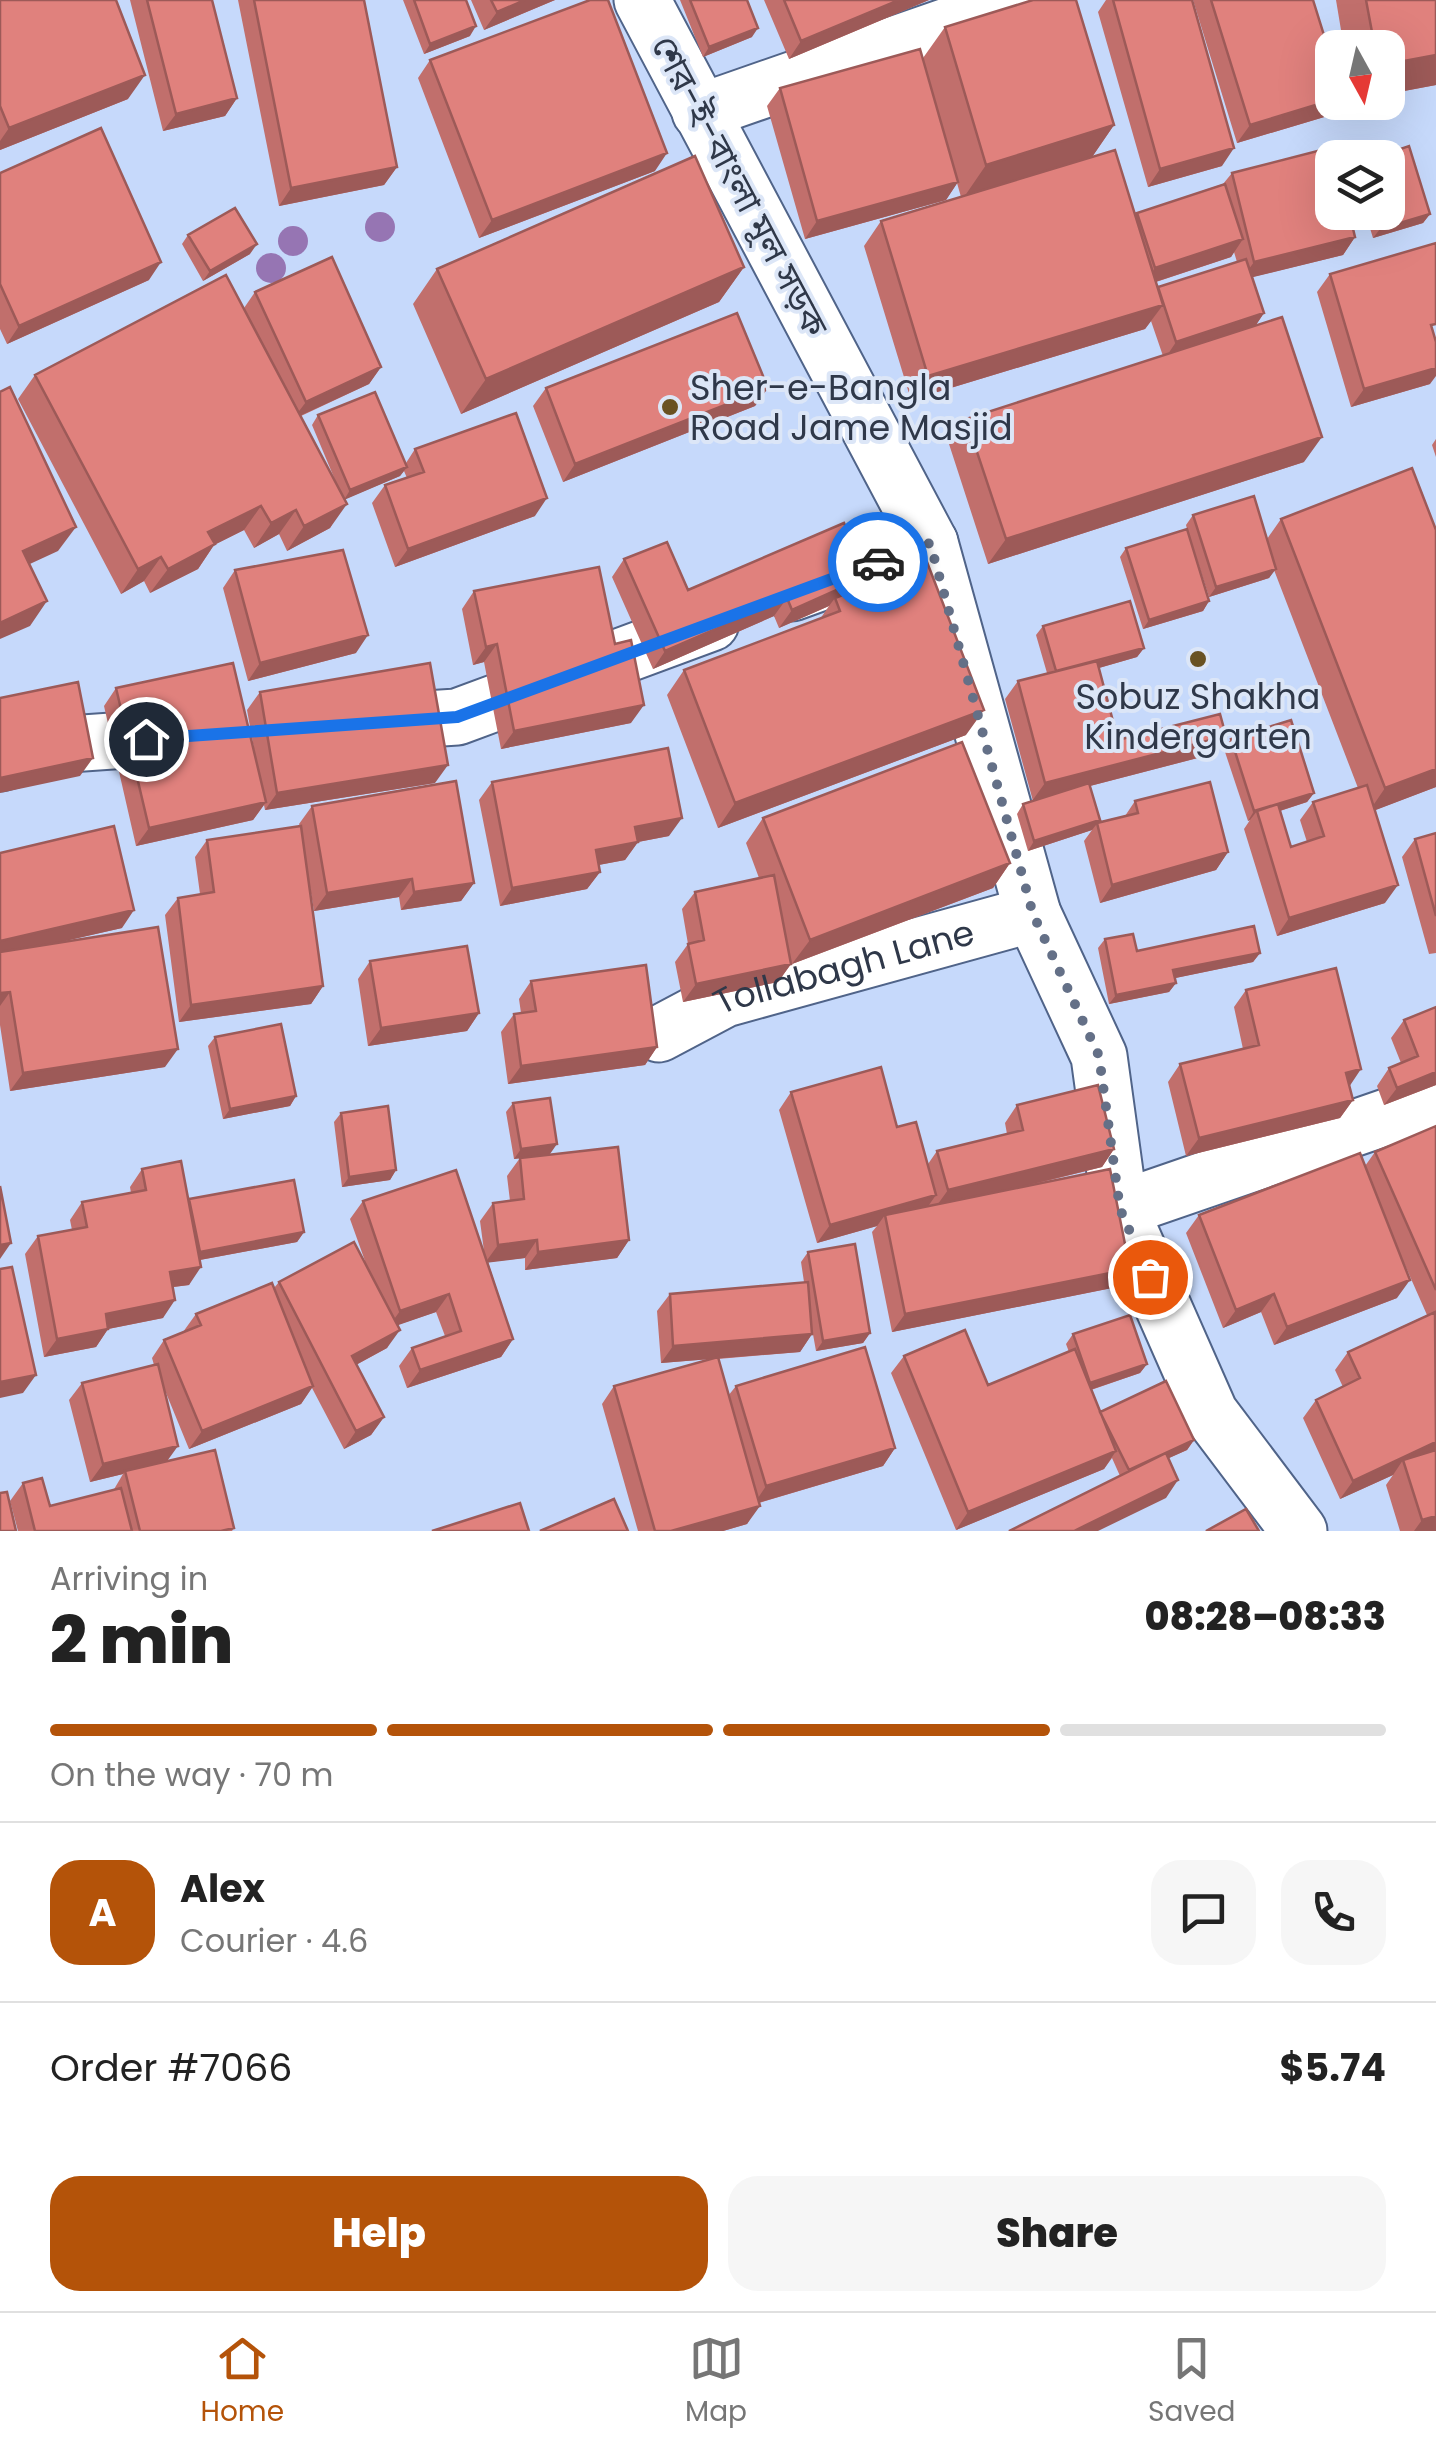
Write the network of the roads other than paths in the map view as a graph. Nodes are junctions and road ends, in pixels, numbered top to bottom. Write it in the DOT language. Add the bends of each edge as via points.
graph roads {
  1 [pos="642,0"];
  2 [pos="1022,0"];
  3 [pos="700,112"];
  4 [pos="930,543"];
  5 [pos="321,726"];
  6 [pos="244,732"];
  7 [pos="1,761"];
  8 [pos="1033,914"];
  9 [pos="660,1034"];
  10 [pos="1436,1100"];
  11 [pos="1120,1209"];
  12 [pos="1299,1531"];
  1 -- 3 [label="street, শের-ই-বাংলা মূল সড়ক"];
  2 -- 3 [label="street"];
  3 -- 4 [label="street, শের-ই-বাংলা মূল সড়ক"];
  4 -- 5 [label="street" via="457,717"];
  4 -- 8 [label="street, শের-ই-বাংলা মূল সড়ক"];
  6 -- 7 [label="street" via="90,760"];
  8 -- 9 [label="street, Tollabagh Lane" via="725,1000"];
  8 -- 11 [label="street, শের-ই-বাংলা মূল সড়ক" via="1099,1056"];
  10 -- 11 [label="street"];
  11 -- 12 [label="street, শের-ই-বাংলা মূল সড়ক" via="1210,1413"];
}
